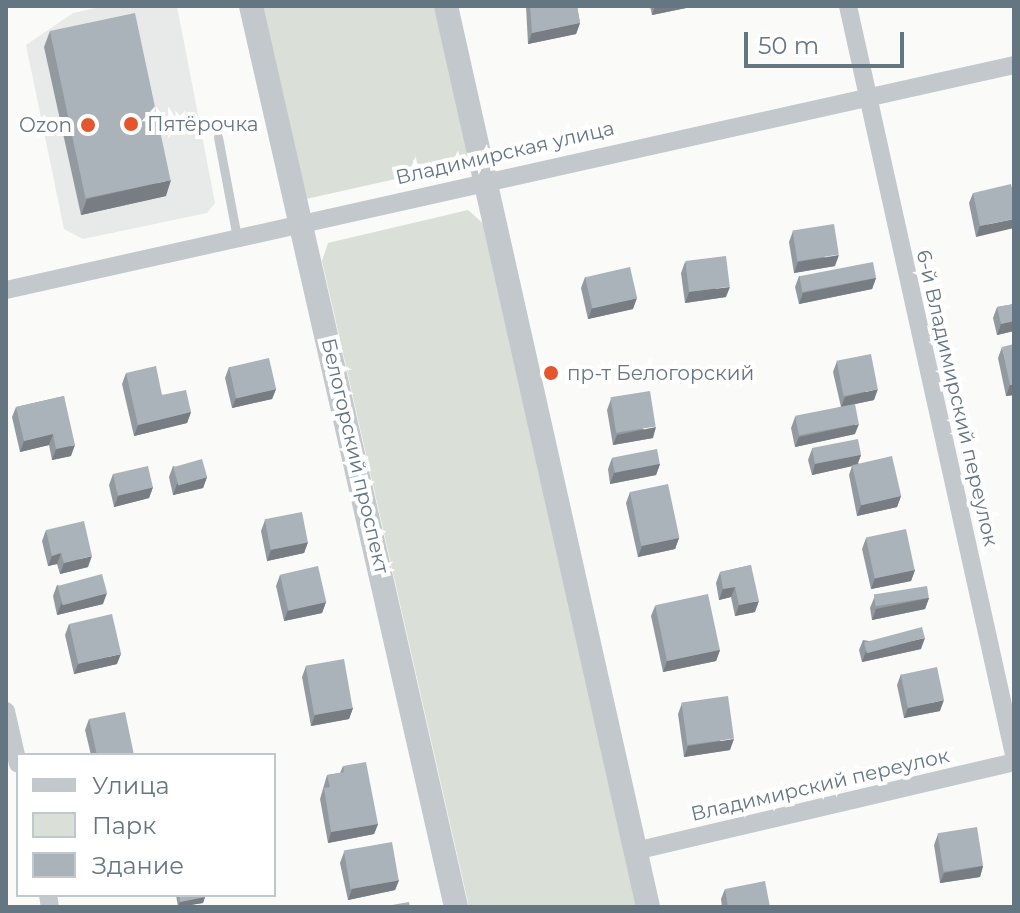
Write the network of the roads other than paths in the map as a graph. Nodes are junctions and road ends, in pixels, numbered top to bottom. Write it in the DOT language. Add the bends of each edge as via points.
graph roads {
  1 [pos="251,6"];
  2 [pos="446,6"];
  3 [pos="848,6"];
  4 [pos="1014,65"];
  5 [pos="868,98"];
  6 [pos="218,137"];
  7 [pos="486,178"];
  8 [pos="303,223"];
  9 [pos="237,238"];
  10 [pos="6,290"];
  11 [pos="6,711"];
  12 [pos="16,755"];
  13 [pos="1014,755"];
  14 [pos="1014,762"];
  15 [pos="635,851"];
  16 [pos="456,907"];
  17 [pos="648,907"];
  1 -- 8 [label="street, Белогорский проспект"];
  2 -- 7 [label="street"];
  3 -- 5 [label="street, 6-й Владимирский переулок"];
  4 -- 5 [label="street, Владимирская улица"];
  5 -- 7 [label="street, Владимирская улица"];
  5 -- 13 [label="street, 6-й Владимирский переулок"];
  6 -- 9 [label="lane"];
  7 -- 8 [label="street, Владимирская улица"];
  7 -- 15 [label="street"];
  8 -- 9 [label="street, Владимирская улица"];
  8 -- 16 [label="street, Белогорский проспект"];
  9 -- 10 [label="street, Владимирская улица"];
  11 -- 12 [label="street"];
  14 -- 15 [label="street, Владимирский переулок"];
  15 -- 17 [label="street"];
}
